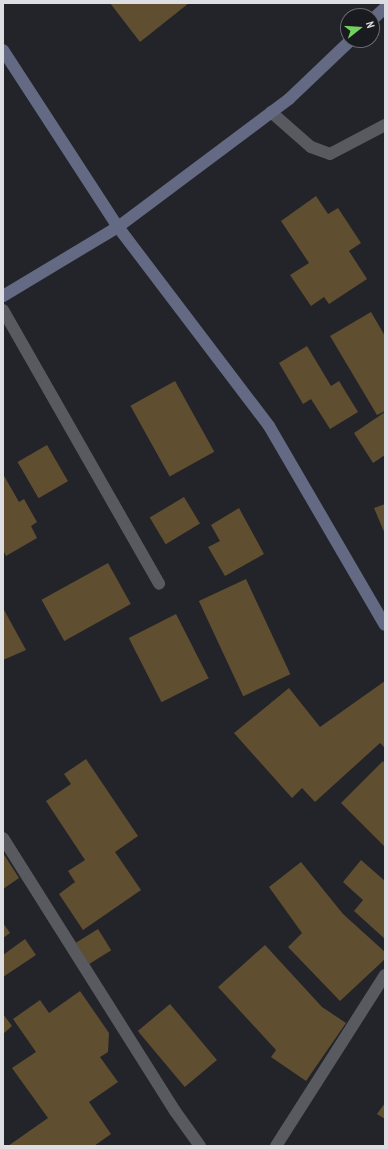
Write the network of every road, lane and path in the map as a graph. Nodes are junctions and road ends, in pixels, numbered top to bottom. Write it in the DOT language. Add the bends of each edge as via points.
graph roads {
  1 [pos="343,48"];
  2 [pos="3,50"];
  3 [pos="271,112"];
  4 [pos="385,125"];
  5 [pos="118,227"];
  6 [pos="3,296"];
  7 [pos="3,310"];
  8 [pos="159,584"];
  9 [pos="385,625"];
  10 [pos="3,838"];
  11 [pos="385,975"];
  12 [pos="200,1146"];
  13 [pos="276,1146"];
  1 -- 3 [label="street" via="289,100"];
  2 -- 5 [label="street"];
  3 -- 4 [label="street" via="311,147 330,154"];
  3 -- 5 [label="street"];
  5 -- 6 [label="street"];
  5 -- 9 [label="street" via="269,426"];
  7 -- 8 [label="street"];
  10 -- 12 [label="street" via="175,1111"];
  11 -- 13 [label="street"];
}
